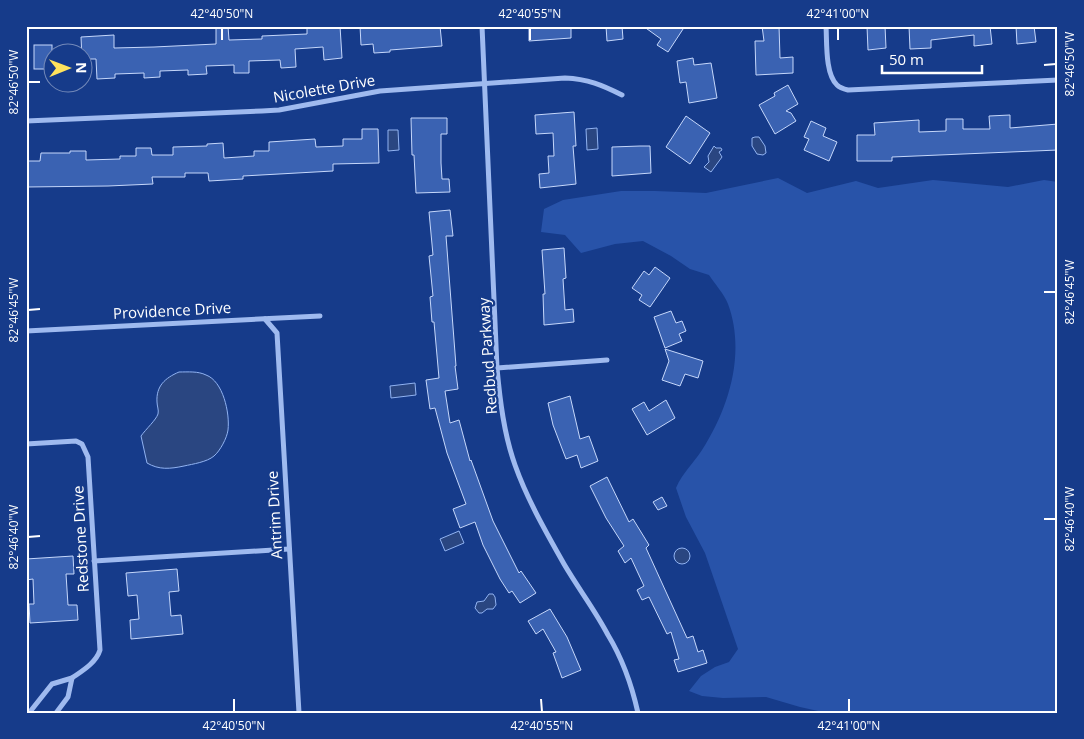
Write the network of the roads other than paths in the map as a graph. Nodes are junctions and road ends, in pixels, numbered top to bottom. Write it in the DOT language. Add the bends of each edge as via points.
graph roads {
  1 [pos="482,26"];
  2 [pos="826,26"];
  3 [pos="1058,80"];
  4 [pos="486,84"];
  5 [pos="622,95"];
  6 [pos="26,121"];
  7 [pos="320,316"];
  8 [pos="265,319"];
  9 [pos="26,331"];
  10 [pos="607,360"];
  11 [pos="498,368"];
  12 [pos="26,444"];
  13 [pos="288,549"];
  14 [pos="94,561"];
  15 [pos="72,678"];
  16 [pos="29,713"];
  17 [pos="56,713"];
  18 [pos="299,713"];
  19 [pos="638,713"];
  1 -- 4 [label="street, Redbud Parkway"];
  2 -- 3 [label="street" via="831,75 837,85 848,90"];
  4 -- 5 [label="street, Nicolette Drive" via="583,79"];
  4 -- 6 [label="street, Nicolette Drive" via="380,91 271,111"];
  4 -- 11 [label="street, Redbud Parkway"];
  7 -- 8 [label="street, Providence Drive"];
  8 -- 9 [label="street, Providence Drive"];
  8 -- 13 [label="street, Antrim Drive" via="277,333"];
  10 -- 11 [label="street"];
  11 -- 19 [label="street, Redbud Parkway" via="502,414 516,466 534,509 609,636 622,663"];
  12 -- 14 [label="street, Redstone Drive" via="76,441 86,450"];
  13 -- 14 [label="street"];
  13 -- 18 [label="street, Antrim Drive"];
  14 -- 15 [label="street, Redstone Drive" via="100,650 93,662"];
  15 -- 16 [label="street, Redstone Drive" via="52,684"];
  15 -- 17 [label="street" via="68,696"];
}
